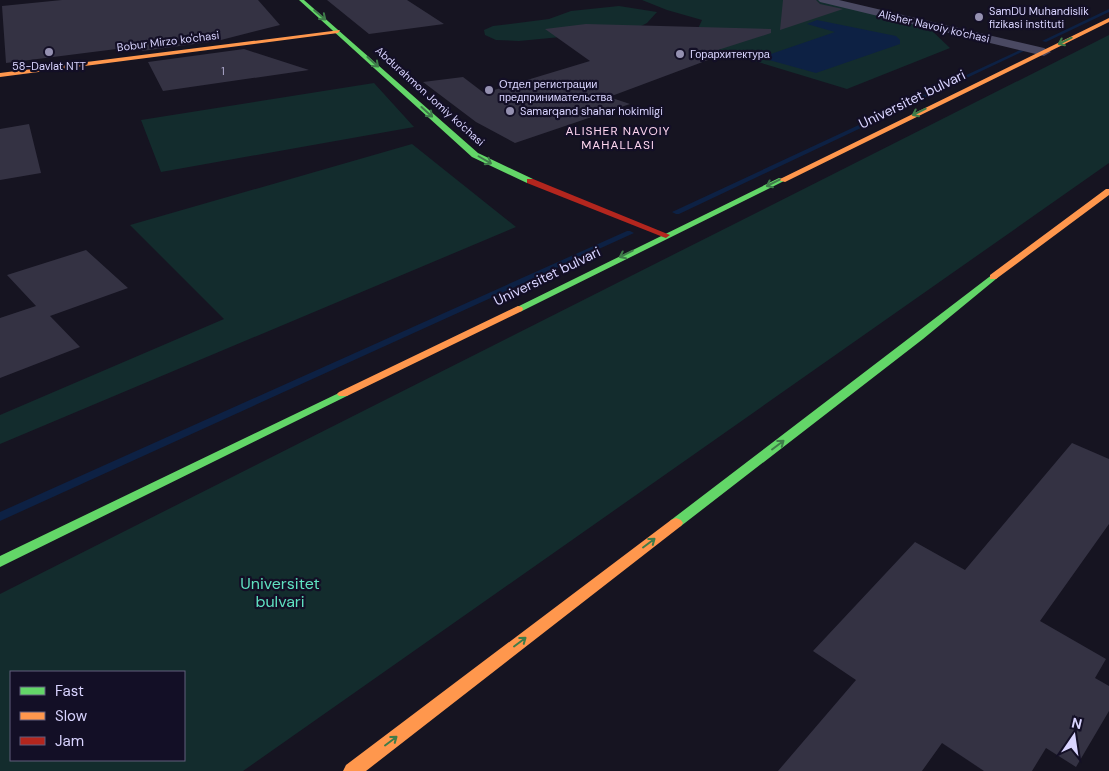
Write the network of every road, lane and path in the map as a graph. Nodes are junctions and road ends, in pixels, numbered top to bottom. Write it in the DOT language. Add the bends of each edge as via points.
graph roads {
  1 [pos="301,0"];
  2 [pos="824,0"];
  3 [pos="1109,20"];
  4 [pos="338,31"];
  5 [pos="1044,52"];
  6 [pos="0,75"];
  7 [pos="1109,191"];
  8 [pos="666,235"];
  9 [pos="0,562"];
  10 [pos="352,771"];
  1 -- 4 [label="main road, Abdurahmon Jomiy ko'chasi, one-way"];
  2 -- 5 [label="street, Alisher Navoiy ko'chasi"];
  3 -- 5 [label="main road, Universitet bulvari, one-way"];
  4 -- 6 [label="main road, Bobur Mirzo ko'chasi"];
  4 -- 8 [label="main road, Abdurahmon Jomiy ko'chasi, one-way" via="475,155 503,171"];
  5 -- 8 [label="main road, Universitet bulvari, one-way"];
  10 -- 7 [label="main road, one-way" via="919,337 1006,266"];
  8 -- 9 [label="main road, Universitet bulvari, one-way"];
}
